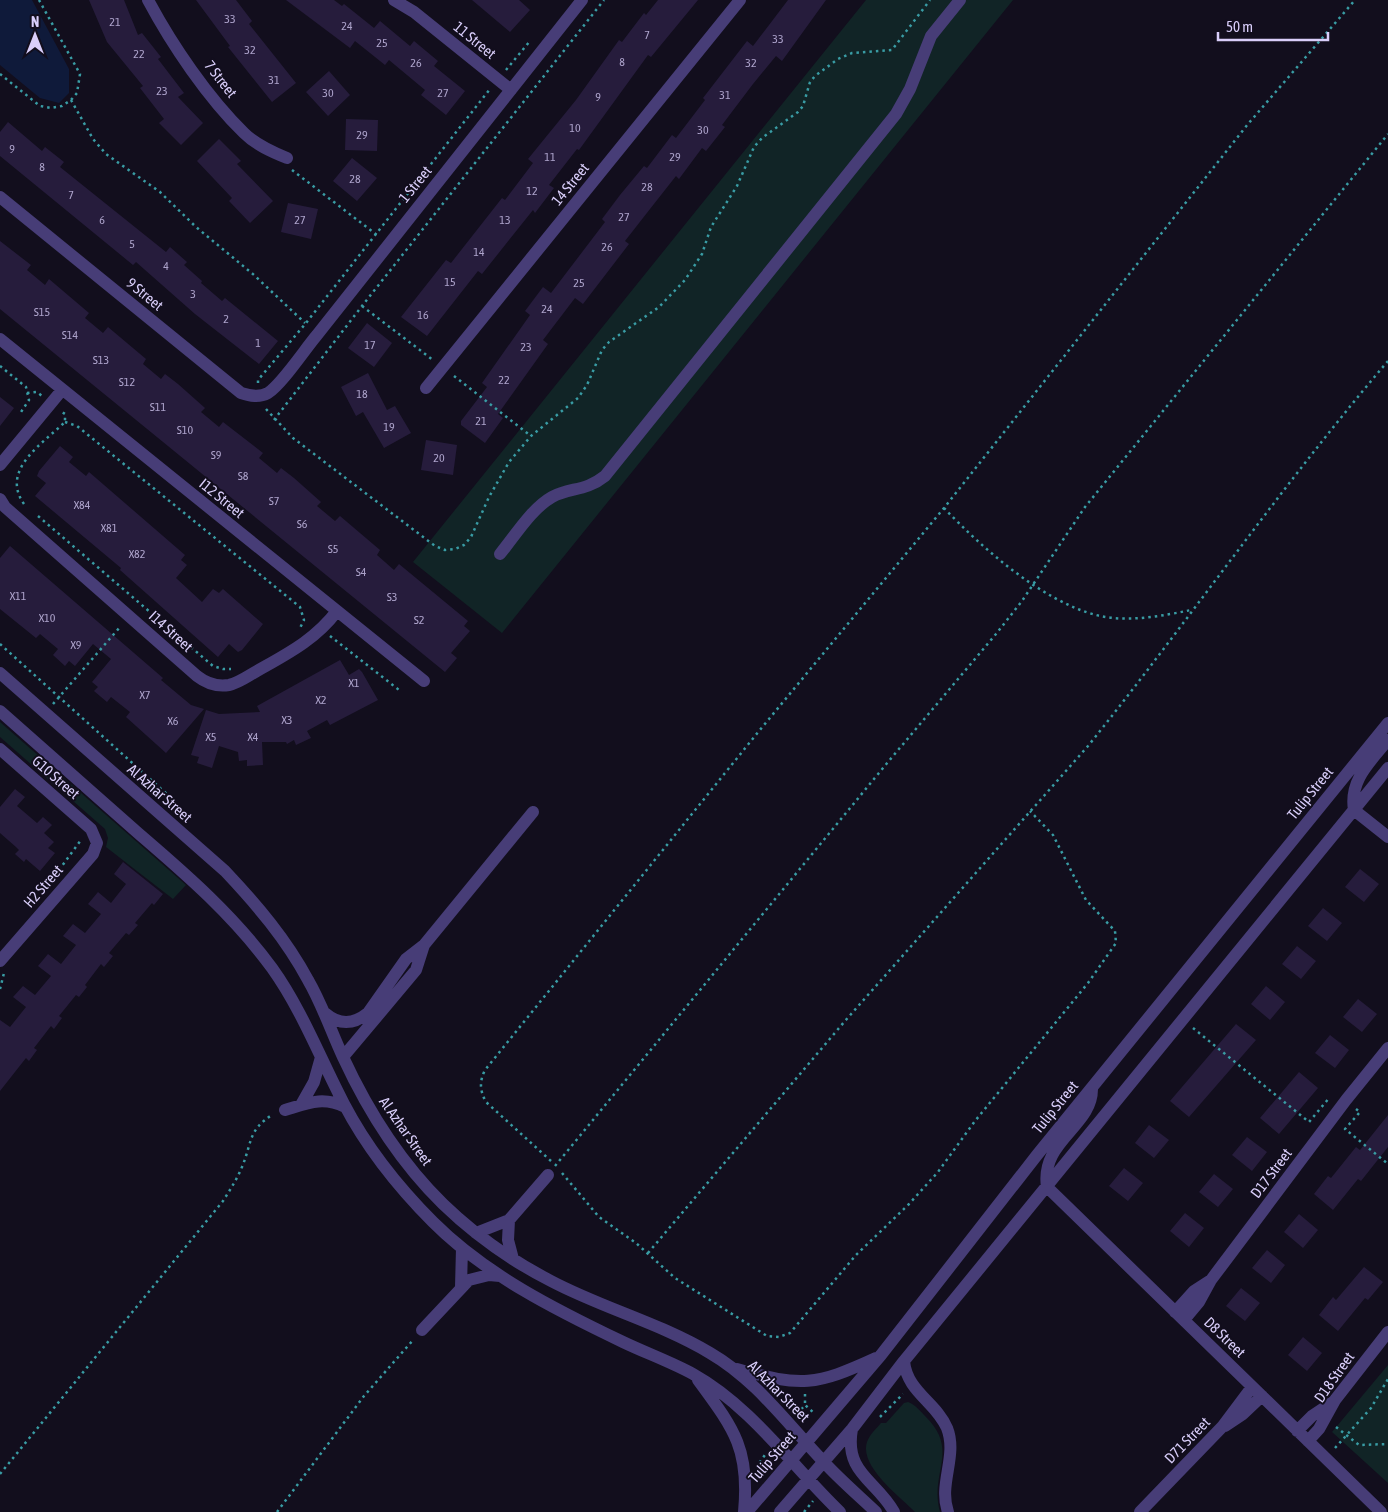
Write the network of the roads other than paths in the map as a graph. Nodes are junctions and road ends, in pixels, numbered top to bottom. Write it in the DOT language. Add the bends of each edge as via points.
graph roads {
  1 [pos="148,0"];
  2 [pos="394,0"];
  3 [pos="582,0"];
  4 [pos="740,0"];
  5 [pos="960,0"];
  6 [pos="511,90"];
  7 [pos="288,163"];
  8 [pos="0,197"];
  9 [pos="0,339"];
  10 [pos="274,387"];
  11 [pos="426,388"];
  12 [pos="62,390"];
  13 [pos="0,465"];
  14 [pos="0,499"];
  15 [pos="500,554"];
  16 [pos="336,611"];
  17 [pos="0,673"];
  18 [pos="424,681"];
  19 [pos="0,711"];
  20 [pos="1388,723"];
  21 [pos="1388,740"];
  22 [pos="0,749"];
  23 [pos="1388,768"];
  24 [pos="1354,810"];
  25 [pos="533,812"];
  26 [pos="91,829"];
  27 [pos="1388,838"];
  28 [pos="0,961"];
  29 [pos="324,1013"];
  30 [pos="371,1016"];
  31 [pos="1388,1048"];
  32 [pos="321,1057"];
  33 [pos="343,1057"];
  34 [pos="1092,1088"];
  35 [pos="301,1105"];
  36 [pos="346,1107"];
  37 [pos="285,1110"];
  38 [pos="552,1170"];
  39 [pos="1047,1187"];
  40 [pos="509,1220"];
  41 [pos="476,1233"];
  42 [pos="462,1248"];
  43 [pos="513,1260"];
  44 [pos="500,1276"];
  45 [pos="461,1287"];
  46 [pos="1179,1316"];
  47 [pos="422,1330"];
  48 [pos="1388,1332"];
  49 [pos="880,1356"];
  50 [pos="904,1361"];
  51 [pos="732,1368"];
  52 [pos="693,1374"];
  53 [pos="1252,1386"];
  54 [pos="1262,1396"];
  55 [pos="1335,1400"];
  56 [pos="1222,1427"];
  57 [pos="852,1429"];
  58 [pos="1298,1431"];
  59 [pos="1308,1441"];
  60 [pos="807,1443"];
  61 [pos="790,1462"];
  62 [pos="823,1462"];
  63 [pos="806,1480"];
  64 [pos="745,1512"];
  65 [pos="780,1512"];
  66 [pos="840,1512"];
  67 [pos="876,1512"];
  68 [pos="894,1512"];
  69 [pos="948,1512"];
  70 [pos="1140,1512"];
  71 [pos="1381,1512"];
  1 -- 7 [label="street, 7 Street" via="195,73 244,133"];
  2 -- 6 [label="street, 11 Street" via="414,12"];
  3 -- 6 [label="street, 1 Street"];
  4 -- 11 [label="street, 14 Street"];
  5 -- 15 [label="street" via="931,36 910,89 896,114 604,476 590,486 545,502"];
  6 -- 10 [label="street, 1 Street"];
  8 -- 10 [label="street, 9 Street" via="241,393 259,396"];
  9 -- 12 [label="street, I12 Street"];
  12 -- 13 [label="street"];
  12 -- 16 [label="street, I12 Street"];
  14 -- 16 [label="street, I14 Street" via="5,507 196,676 215,685 235,683 302,646"];
  16 -- 18 [label="street, I12 Street"];
  17 -- 29 [label="street, Al Azhar Street" via="250,896 292,952"];
  19 -- 32 [label="street" via="233,919 292,999"];
  20 -- 34 [label="street, Tulip Street"];
  21 -- 24 [label="street" via="1358,778 1353,794"];
  22 -- 26 [label="street, G10 Street"];
  23 -- 24 [label="street"];
  24 -- 27 [label="street"];
  24 -- 39 [label="street"];
  25 -- 30 [label="street" via="424,945 416,970"];
  26 -- 28 [label="street, H2 Street" via="97,843 94,854"];
  29 -- 30 [label="street" via="341,1022 351,1023"];
  29 -- 33 [label="street, Al Azhar Street"];
  30 -- 33 [label="street"];
  31 -- 46 [label="street, D17 Street" via="1211,1280 1190,1295"];
  32 -- 35 [label="street" via="314,1082"];
  32 -- 36 [label="street"];
  33 -- 41 [label="street, Al Azhar Street" via="387,1137 443,1204"];
  34 -- 39 [label="street" via="1088,1108 1051,1156 1046,1171"];
  34 -- 49 [label="street, Tulip Street"];
  35 -- 36 [label="street" via="324,1100"];
  35 -- 37 [label="street"];
  36 -- 42 [label="street" via="387,1172"];
  38 -- 40 [label="street"];
  39 -- 46 [label="street, D8 Street"];
  39 -- 50 [label="street"];
  40 -- 41 [label="street"];
  40 -- 43 [label="street" via="508,1240"];
  41 -- 43 [label="street, Al Azhar Street"];
  42 -- 44 [label="street"];
  42 -- 45 [label="street"];
  43 -- 51 [label="street, Al Azhar Street" via="552,1282 686,1340"];
  44 -- 45 [label="street" via="479,1276"];
  44 -- 52 [label="street" via="581,1321"];
  45 -- 47 [label="street"];
  46 -- 53 [label="street, D8 Street"];
  48 -- 55 [label="street, D18 Street"];
  49 -- 51 [label="street" via="835,1376 804,1382 774,1379"];
  49 -- 60 [label="street, Tulip Street"];
  50 -- 57 [label="street"];
  50 -- 69 [label="street" via="912,1386 942,1418 948,1434 951,1451 944,1486"];
  51 -- 60 [label="street, Al Azhar Street" via="755,1387"];
  52 -- 61 [label="street" via="742,1410"];
  52 -- 64 [label="street" via="730,1424 738,1442 746,1474"];
  53 -- 54 [label="street, D8 Street"];
  53 -- 56 [label="street, D71 Street"];
  54 -- 56 [label="street" via="1243,1414"];
  54 -- 58 [label="street, D8 Street"];
  55 -- 58 [label="street"];
  55 -- 59 [label="street, D18 Street" via="1320,1428"];
  56 -- 70 [label="street, D71 Street"];
  57 -- 62 [label="street"];
  57 -- 68 [label="street" via="850,1448 857,1468"];
  58 -- 59 [label="street, D8 Street"];
  59 -- 71 [label="street, D8 Street"];
  60 -- 61 [label="street, Tulip Street"];
  60 -- 62 [label="street, Al Azhar Street"];
  61 -- 63 [label="street"];
  61 -- 64 [label="street, Tulip Street"];
  62 -- 63 [label="street"];
  62 -- 67 [label="street, Al Azhar Street"];
  63 -- 65 [label="street"];
  63 -- 66 [label="street"];
}
